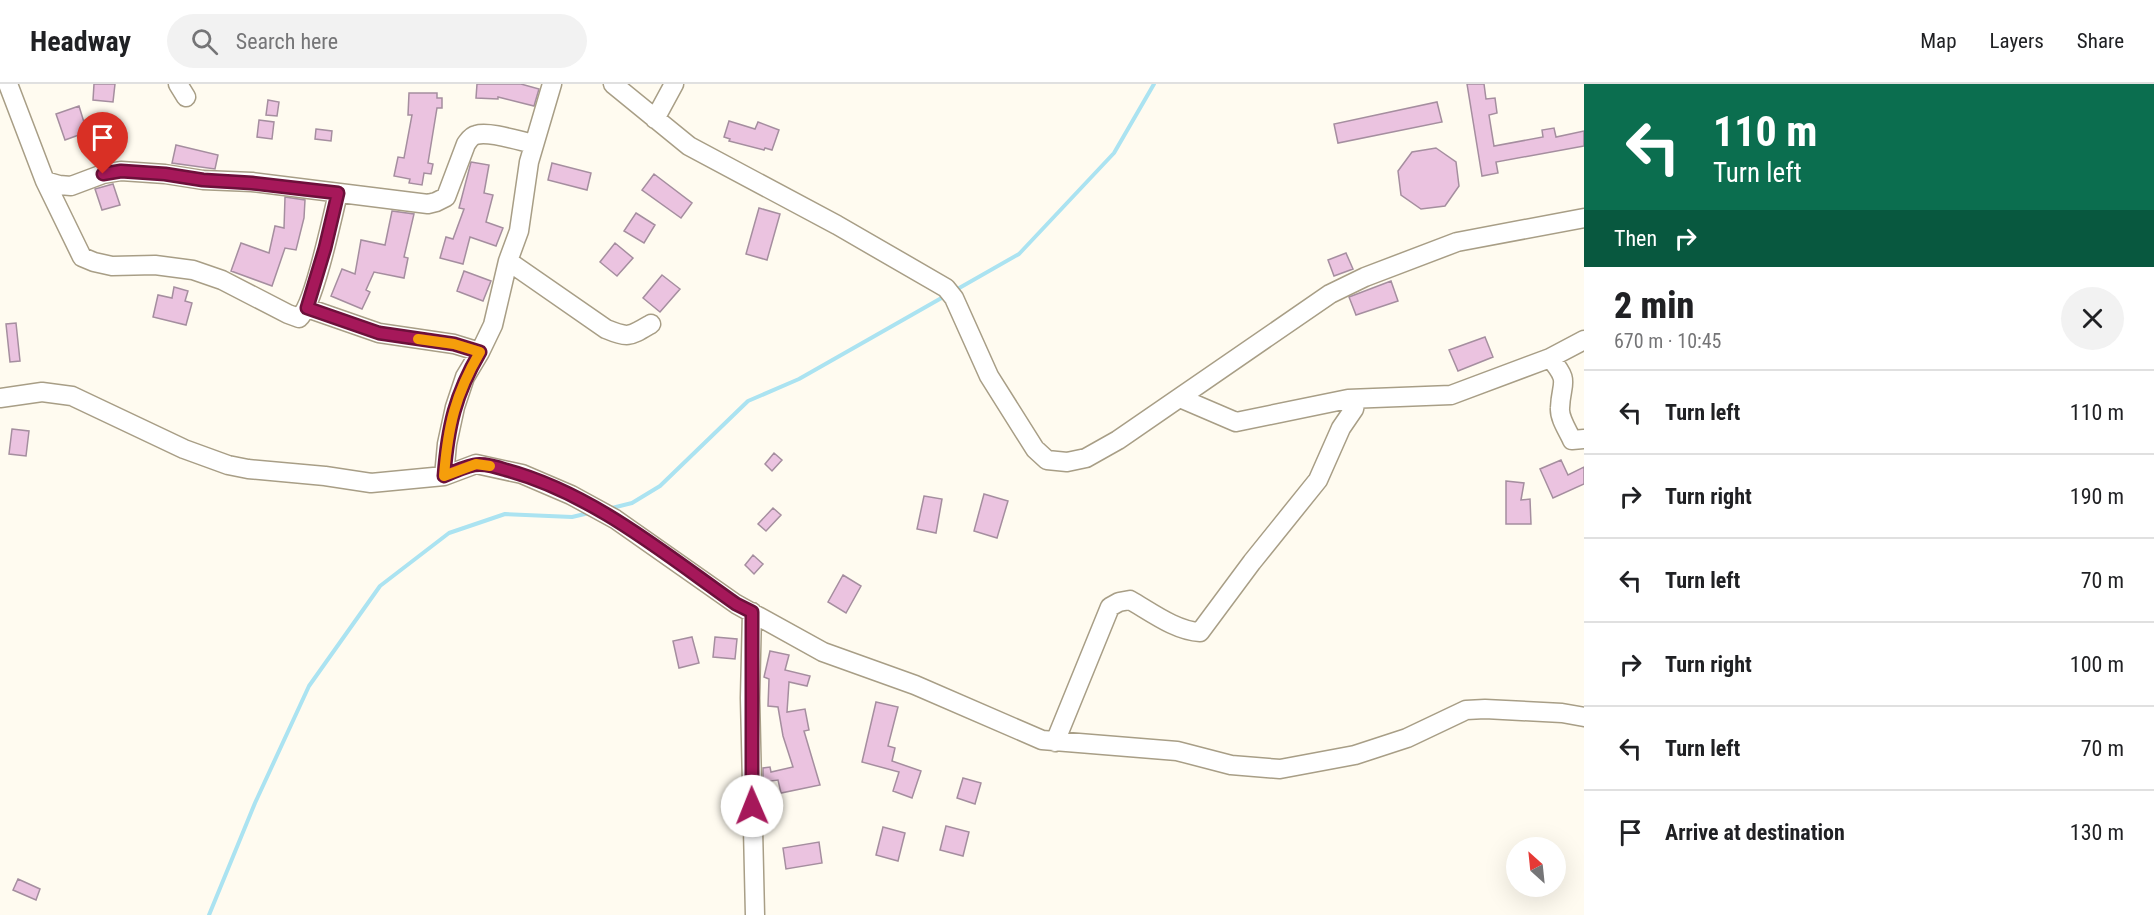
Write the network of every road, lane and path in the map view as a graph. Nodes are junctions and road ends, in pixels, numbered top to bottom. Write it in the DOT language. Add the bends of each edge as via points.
graph roads {
  1 [pos="8,84"];
  2 [pos="552,84"];
  3 [pos="613,84"];
  4 [pos="674,84"];
  5 [pos="655,119"];
  6 [pos="534,144"];
  7 [pos="45,181"];
  8 [pos="338,193"];
  9 [pos="1584,218"];
  10 [pos="508,261"];
  11 [pos="307,308"];
  12 [pos="651,324"];
  13 [pos="1584,340"];
  14 [pos="480,352"];
  15 [pos="1550,358"];
  16 [pos="0,398"];
  17 [pos="1180,398"];
  18 [pos="1356,399"];
  19 [pos="1584,439"];
  20 [pos="444,476"];
  21 [pos="752,612"];
  22 [pos="1584,717"];
  23 [pos="1055,742"];
  24 [pos="755,915"];
  1 -- 7 [label="street"];
  2 -- 6 [label="street"];
  3 -- 5 [label="street"];
  4 -- 5 [label="street"];
  5 -- 17 [label="street" via="689,146 946,288 989,376 1035,449 1047,460 1067,462 1086,458"];
  6 -- 8 [label="street" via="477,134 466,144 446,196 428,204"];
  6 -- 10 [label="street" via="519,231"];
  7 -- 8 [label="street" via="71,186 121,171"];
  7 -- 11 [label="street" via="82,256 94,262 193,270 299,318"];
  8 -- 11 [label="street"];
  9 -- 17 [label="street" via="1457,242 1365,277 1330,294"];
  10 -- 12 [label="street" via="606,329 624,336"];
  10 -- 14 [label="street" via="493,325"];
  11 -- 14 [label="street" via="379,333 454,344"];
  13 -- 15 [label="street"];
  14 -- 20 [label="street" via="455,406"];
  15 -- 18 [label="street" via="1451,395"];
  15 -- 19 [label="street" via="1561,371 1564,387 1559,410 1572,440"];
  16 -- 20 [label="street" via="42,392 72,396 184,449 248,469 371,483"];
  17 -- 18 [label="street" via="1236,422"];
  18 -- 23 [label="street" via="1318,480 1200,632 1161,618 1130,600 1110,607"];
  20 -- 21 [label="street" via="476,464 522,474 571,495 615,519"];
  21 -- 23 [label="street" via="823,652"];
  21 -- 24 [label="street"];
  22 -- 23 [label="street" via="1466,710 1407,738 1355,756 1280,770 1231,765 1176,751"];
}
